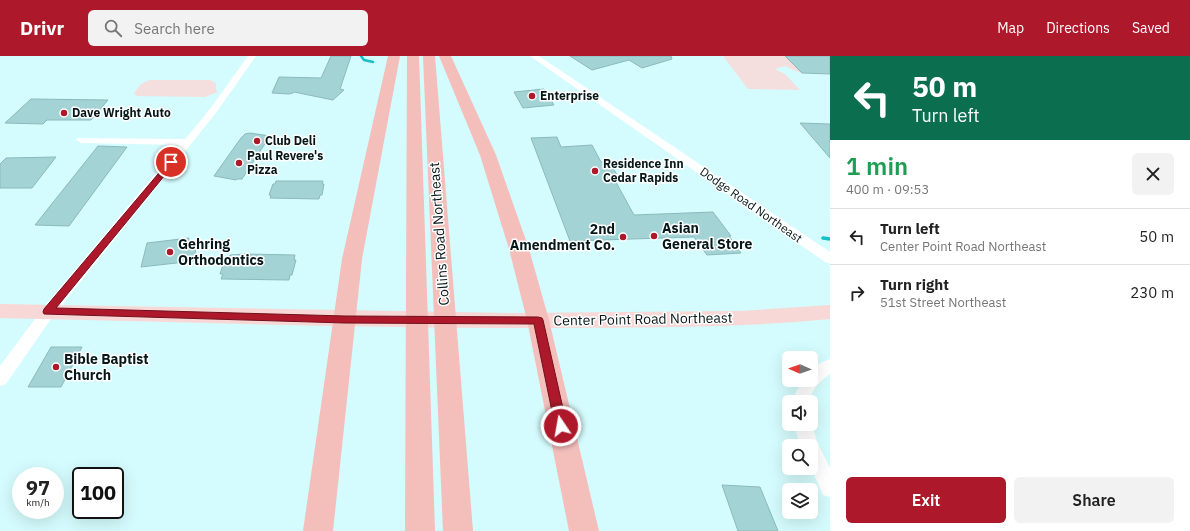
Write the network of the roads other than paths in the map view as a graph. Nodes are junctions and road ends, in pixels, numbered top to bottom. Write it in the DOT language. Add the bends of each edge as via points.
graph roads {
  1 [pos="252,56"];
  2 [pos="394,56"];
  3 [pos="413,56"];
  4 [pos="429,56"];
  5 [pos="445,56"];
  6 [pos="534,56"];
  7 [pos="81,140"];
  8 [pos="188,142"];
  9 [pos="830,259"];
  10 [pos="0,311"];
  11 [pos="48,312"];
  12 [pos="830,312"];
  13 [pos="345,320"];
  14 [pos="538,320"];
  15 [pos="830,366"];
  16 [pos="0,379"];
  17 [pos="804,395"];
  18 [pos="818,464"];
  19 [pos="830,488"];
  20 [pos="318,531"];
  21 [pos="420,531"];
  22 [pos="458,531"];
  23 [pos="584,531"];
  1 -- 8 [label="street" via="214,111"];
  2 -- 13 [label="highway" via="352,259"];
  3 -- 21 [label="highway, Collins Road Northeast"];
  4 -- 22 [label="highway, Collins Road Northeast"];
  5 -- 14 [label="highway" via="488,155 519,249"];
  6 -- 9 [label="street, Dodge Road Northeast"];
  7 -- 8 [label="street"];
  8 -- 11 [label="street"];
  10 -- 11 [label="main road, Center Point Road Northeast"];
  11 -- 13 [label="main road, Center Point Road Northeast"];
  11 -- 16 [label="street"];
  12 -- 14 [label="main road, Center Point Road Northeast" via="745,318"];
  13 -- 14 [label="main road, Center Point Road Northeast"];
  13 -- 20 [label="highway"];
  14 -- 23 [label="highway"];
  15 -- 17 [label="street" via="810,382"];
  18 -- 19 [label="street"];
}
